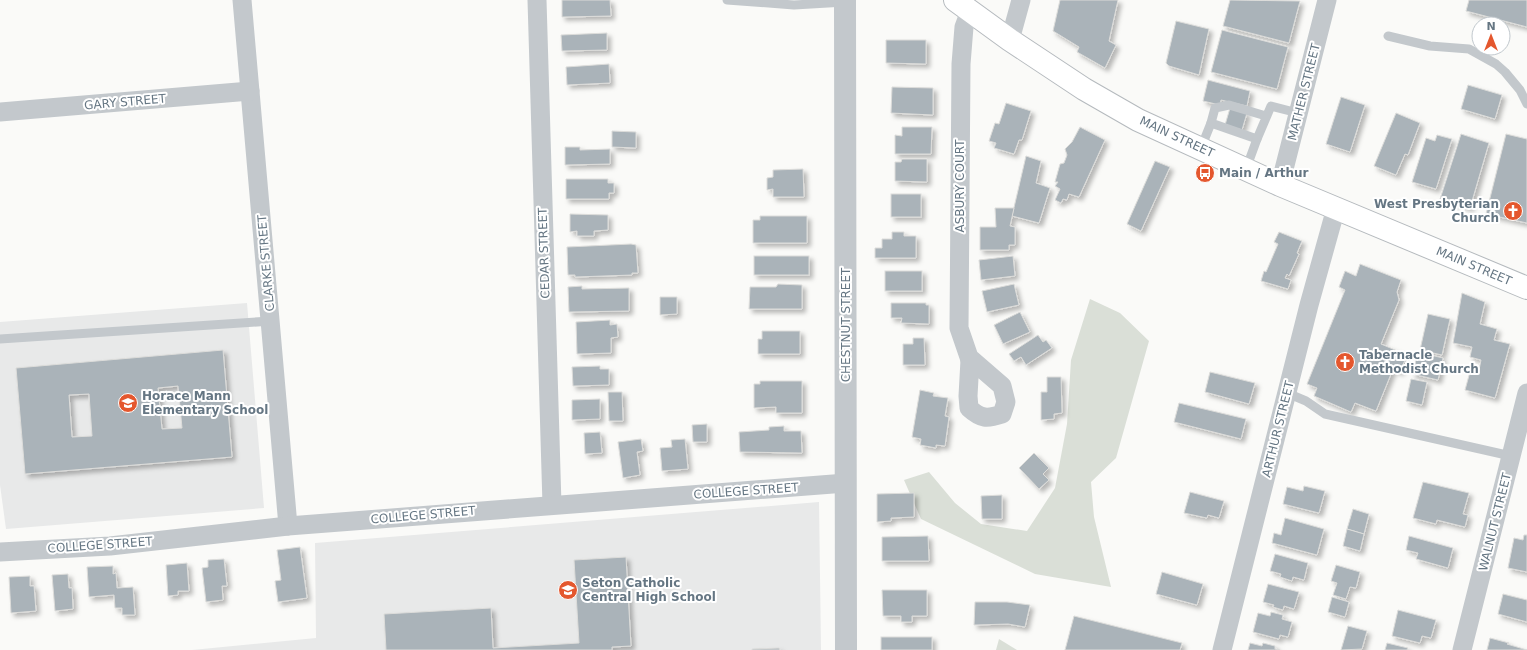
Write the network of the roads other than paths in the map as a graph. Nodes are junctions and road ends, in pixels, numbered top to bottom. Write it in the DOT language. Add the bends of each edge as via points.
graph roads {
  1 [pos="242,0"];
  2 [pos="537,0"];
  3 [pos="727,0"];
  4 [pos="1021,0"];
  5 [pos="1327,0"];
  6 [pos="762,1"];
  7 [pos="845,1"];
  8 [pos="963,6"];
  9 [pos="1388,36"];
  10 [pos="1010,40"];
  11 [pos="250,91"];
  12 [pos="1527,104"];
  13 [pos="0,112"];
  14 [pos="1298,114"];
  15 [pos="1266,116"];
  16 [pos="1211,123"];
  17 [pos="1257,139"];
  18 [pos="1201,148"];
  19 [pos="1246,169"];
  20 [pos="1280,185"];
  21 [pos="1336,208"];
  22 [pos="1527,288"];
  23 [pos="271,321"];
  24 [pos="0,339"];
  25 [pos="970,360"];
  26 [pos="1287,392"];
  27 [pos="1527,394"];
  28 [pos="1523,427"];
  29 [pos="1511,456"];
  30 [pos="846,484"];
  31 [pos="552,505"];
  32 [pos="288,526"];
  33 [pos="0,552"];
  34 [pos="846,650"];
  35 [pos="1222,650"];
  36 [pos="1462,650"];
  1 -- 11 [label="street, CLARKE STREET"];
  2 -- 31 [label="street, CEDAR STREET"];
  3 -- 6 [label="lane"];
  4 -- 10 [label="street"];
  5 -- 14 [label="street, MATHER STREET"];
  6 -- 7 [label="lane" via="794,5"];
  7 -- 30 [label="street, CHESTNUT STREET"];
  8 -- 10 [label="main road, MAIN STREET"];
  8 -- 25 [label="street, ASBURY COURT" via="958,328"];
  9 -- 12 [label="lane" via="1430,46 1469,49 1505,72 1520,90"];
  10 -- 18 [label="main road, MAIN STREET" via="1084,89 1138,120"];
  11 -- 13 [label="street, GARY STREET"];
  11 -- 23 [label="street, CLARKE STREET"];
  14 -- 15 [label="lane" via="1272,106"];
  14 -- 20 [label="street, MATHER STREET"];
  15 -- 16 [label="lane" via="1229,105 1215,108"];
  15 -- 17 [label="lane"];
  16 -- 17 [label="lane"];
  16 -- 18 [label="lane"];
  17 -- 19 [label="lane"];
  18 -- 19 [label="main road, MAIN STREET"];
  19 -- 20 [label="main road, MAIN STREET"];
  20 -- 21 [label="main road, MAIN STREET"];
  21 -- 22 [label="main road, MAIN STREET"];
  21 -- 26 [label="street, ARTHUR STREET"];
  23 -- 24 [label="lane"];
  23 -- 32 [label="street, CLARKE STREET"];
  26 -- 29 [label="lane" via="1325,414"];
  26 -- 35 [label="street, ARTHUR STREET"];
  27 -- 28 [label="street, WALNUT STREET"];
  28 -- 29 [label="street, WALNUT STREET"];
  29 -- 36 [label="street, WALNUT STREET"];
  30 -- 31 [label="street, COLLEGE STREET"];
  30 -- 34 [label="street, CHESTNUT STREET"];
  31 -- 32 [label="street, COLLEGE STREET"];
  32 -- 33 [label="street, COLLEGE STREET" via="110,546"];
}
